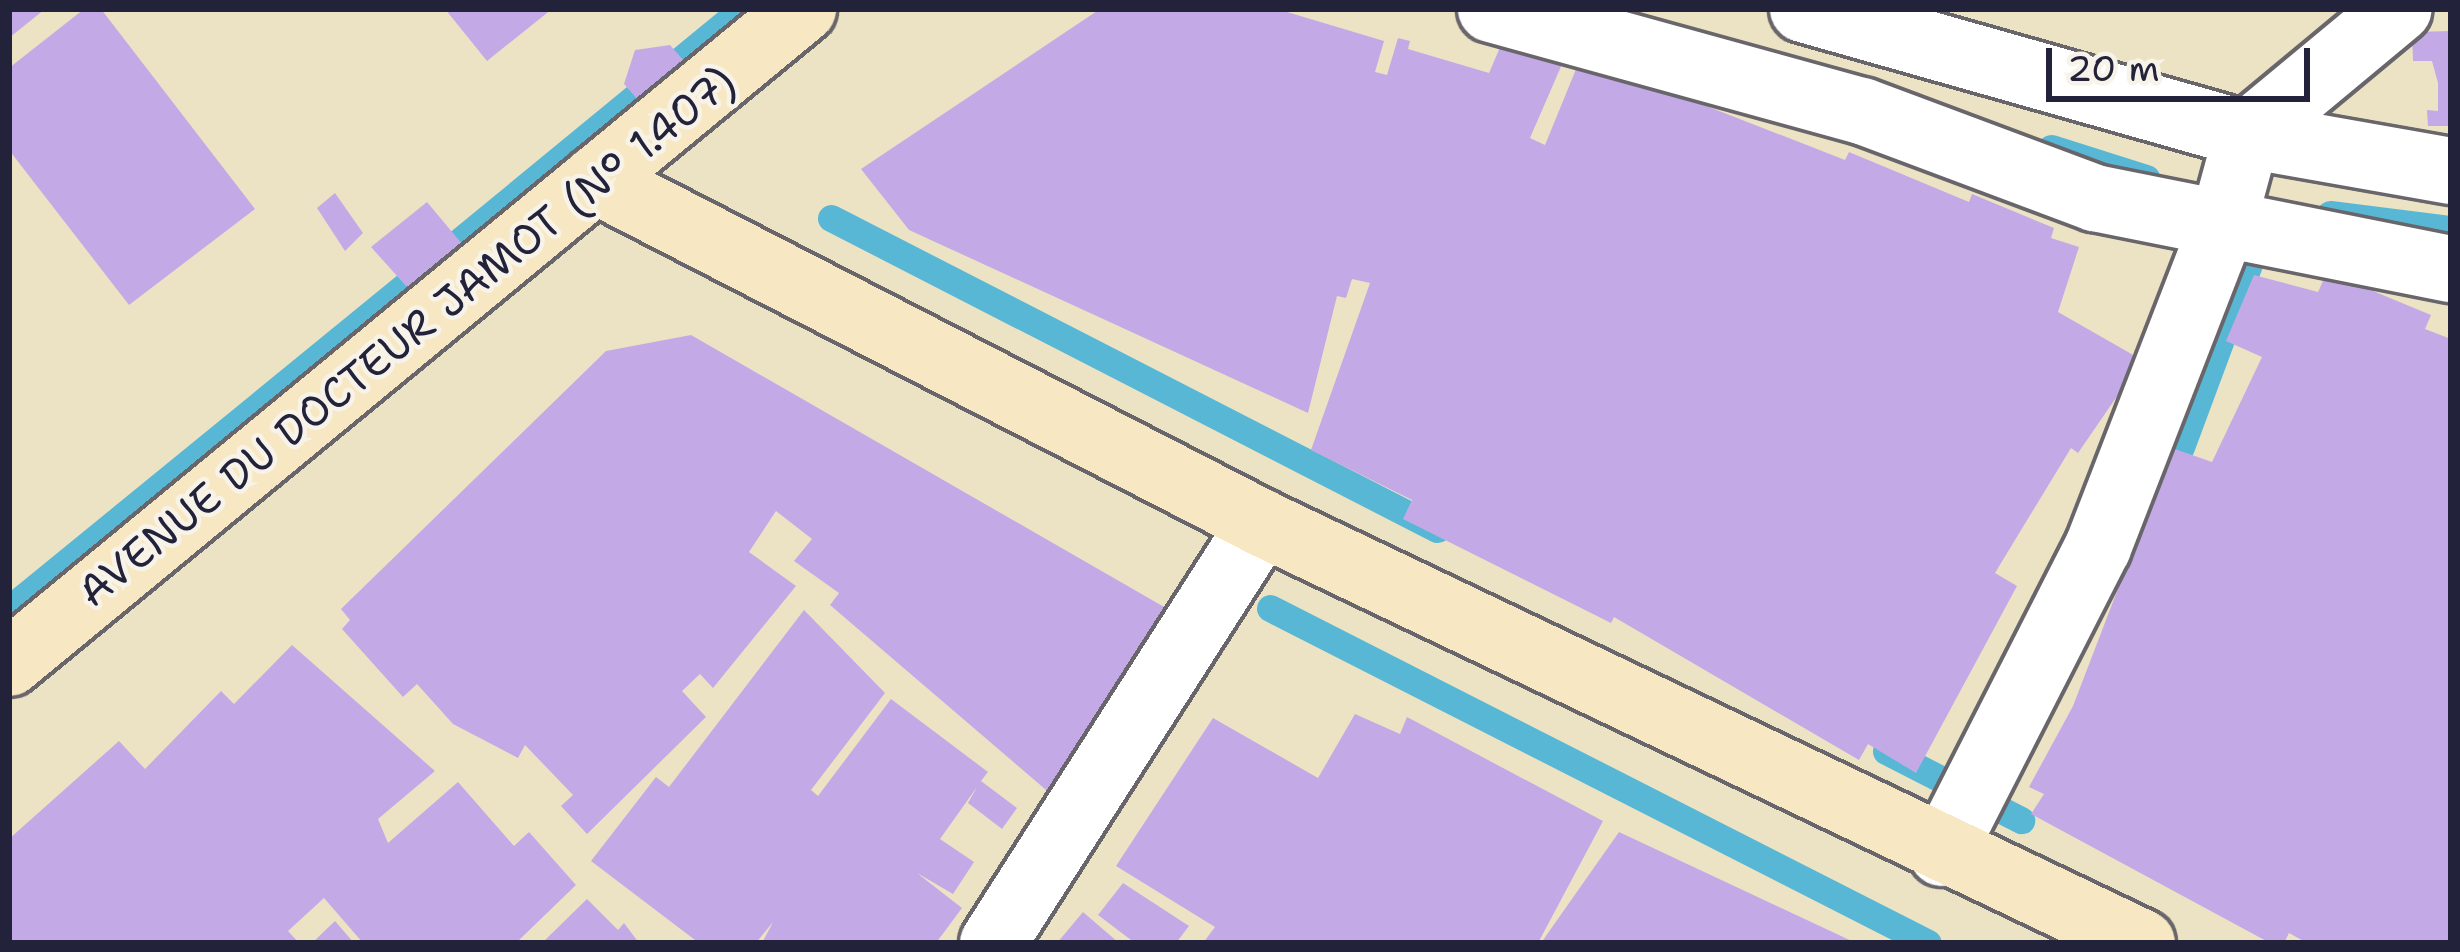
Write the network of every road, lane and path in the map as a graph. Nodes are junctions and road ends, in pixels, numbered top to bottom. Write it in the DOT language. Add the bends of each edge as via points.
graph roads {
  1 [pos="802,9"];
  2 [pos="1491,9"];
  3 [pos="1803,9"];
  4 [pos="2399,9"];
  5 [pos="2247,135"];
  6 [pos="2451,171"];
  7 [pos="595,180"];
  8 [pos="2222,227"];
  9 [pos="2451,269"];
  10 [pos="1262,524"];
  11 [pos="9,663"];
  12 [pos="1942,854"];
  13 [pos="994,943"];
  14 [pos="2142,943"];
  1 -- 7 [label="street, AVENUE DU DOCTEUR JAMOT (N° 1.407)"];
  2 -- 8 [label="street" via="1862,111 2095,198"];
  3 -- 5 [label="street"];
  4 -- 5 [label="street"];
  5 -- 6 [label="street"];
  5 -- 8 [label="street"];
  7 -- 10 [label="street"];
  7 -- 11 [label="street, AVENUE DU DOCTEUR JAMOT (N° 1.407)"];
  8 -- 9 [label="street"];
  8 -- 12 [label="street" via="2098,547"];
  10 -- 12 [label="street"];
  10 -- 13 [label="street"];
  12 -- 14 [label="street"];
}
